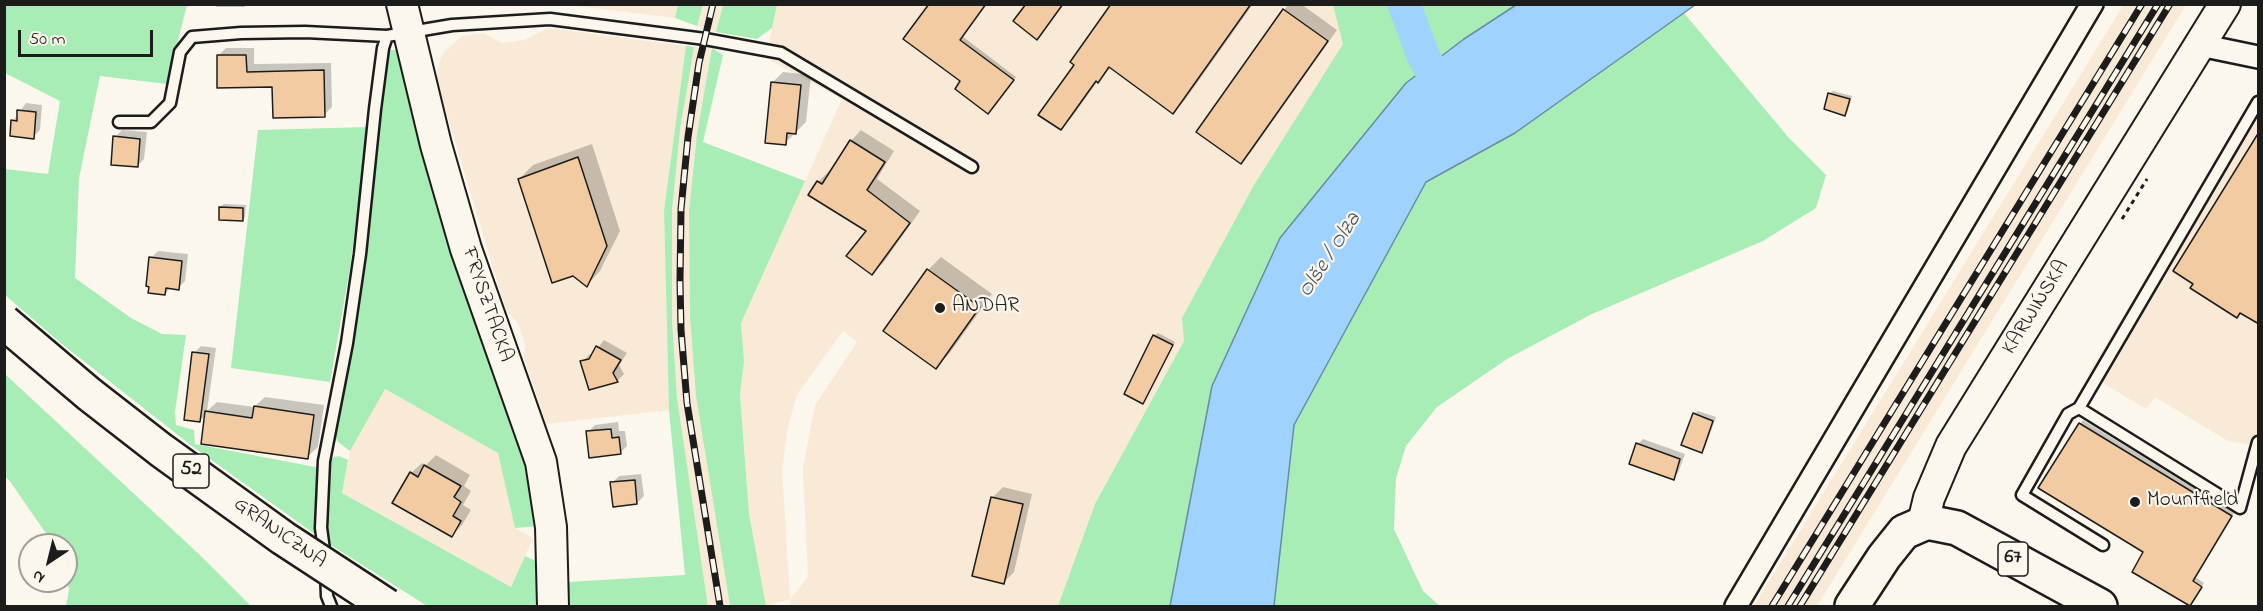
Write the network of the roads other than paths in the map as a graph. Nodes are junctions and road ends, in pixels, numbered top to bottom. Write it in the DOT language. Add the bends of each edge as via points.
graph roads {
  1 [pos="402,4"];
  2 [pos="2092,4"];
  3 [pos="2225,4"];
  4 [pos="397,35"];
  5 [pos="2200,45"];
  6 [pos="2259,57"];
  7 [pos="2259,102"];
  8 [pos="118,122"];
  9 [pos="972,167"];
  10 [pos="4,322"];
  11 [pos="2079,408"];
  12 [pos="2259,442"];
  13 [pos="1923,523"];
  14 [pos="2103,545"];
  15 [pos="331,606"];
  16 [pos="387,606"];
  17 [pos="553,606"];
  18 [pos="1736,606"];
  19 [pos="1852,606"];
  20 [pos="2100,606"];
  1 -- 4 [label="street, FRYSZTACKA"];
  2 -- 18 [label="street"];
  3 -- 5 [label="street, KARWIŃSKA"];
  4 -- 8 [label="lane" via="305,32 192,37 180,52 170,103 151,122"];
  4 -- 9 [label="lane" via="452,25 550,19 781,53"];
  4 -- 15 [label="lane" via="382,48 353,299 324,461 321,528"];
  4 -- 17 [label="street, FRYSZTACKA" via="436,146 466,249 541,462 551,527"];
  5 -- 6 [label="street"];
  5 -- 13 [label="street, KARWIŃSKA" via="1951,446"];
  7 -- 11 [label="lane"];
  10 -- 16 [label="main road, GRANICZNA / 52, bridge" via="161,450 283,538"];
  11 -- 12 [label="lane" via="2240,508"];
  11 -- 14 [label="lane" via="2068,414 2022,495"];
  13 -- 19 [label="main road" via="1904,532"];
  13 -- 20 [label="main road, 67" via="1957,528"];
}
